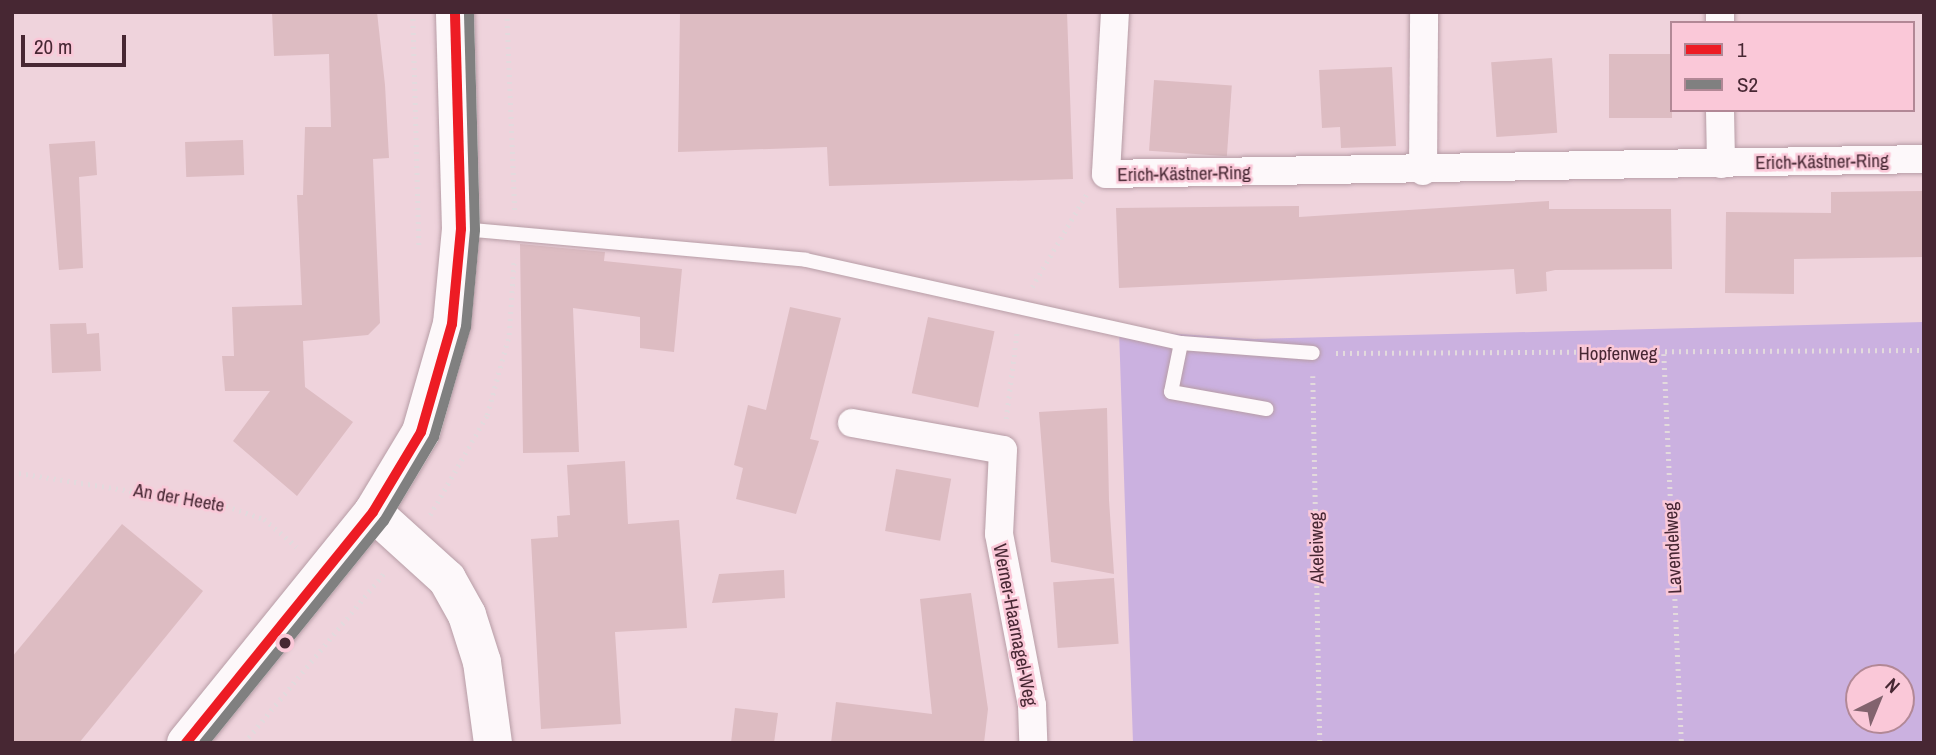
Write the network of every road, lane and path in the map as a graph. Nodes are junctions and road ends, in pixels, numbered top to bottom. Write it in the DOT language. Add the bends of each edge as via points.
graph roads {
  1 [pos="413,12"];
  2 [pos="455,12"];
  3 [pos="1115,12"];
  4 [pos="1424,12"];
  5 [pos="1720,112"];
  6 [pos="1924,159"];
  7 [pos="1721,164"];
  8 [pos="1423,171"];
  9 [pos="461,229"];
  10 [pos="419,255"];
  11 [pos="1181,342"];
  12 [pos="1924,350"];
  13 [pos="1313,353"];
  14 [pos="1664,354"];
  15 [pos="1266,409"];
  16 [pos="852,423"];
  17 [pos="12,472"];
  18 [pos="373,512"];
  19 [pos="308,539"];
  20 [pos="306,560"];
  21 [pos="349,615"];
  22 [pos="186,743"];
  23 [pos="244,743"];
  24 [pos="493,743"];
  25 [pos="1033,743"];
  26 [pos="1320,743"];
  27 [pos="1682,743"];
  1 -- 10 [label="path"];
  2 -- 9 [label="main road"];
  3 -- 8 [label="street, Erich-Kästner-Ring" via="1106,174"];
  4 -- 8 [label="street"];
  5 -- 7 [label="street"];
  6 -- 7 [label="street, Erich-Kästner-Ring"];
  7 -- 8 [label="street, Erich-Kästner-Ring"];
  9 -- 11 [label="lane" via="806,260"];
  9 -- 18 [label="main road" via="440,378 421,432"];
  11 -- 13 [label="lane"];
  11 -- 15 [label="lane" via="1171,392"];
  12 -- 14 [label="path, Hopfenweg"];
  13 -- 14 [label="path, Hopfenweg"];
  13 -- 26 [label="path, Akeleiweg"];
  14 -- 27 [label="path, Lavendelweg"];
  16 -- 25 [label="street, Werner-Haarnagel-Weg" via="1003,450 999,534 1032,705"];
  17 -- 20 [label="path, An der Heete" via="226,506 264,519"];
  18 -- 20 [label="main road"];
  18 -- 24 [label="main road" via="447,579 467,615 482,662"];
  19 -- 20 [label="path"];
  20 -- 22 [label="main road"];
  21 -- 23 [label="path"];
}
